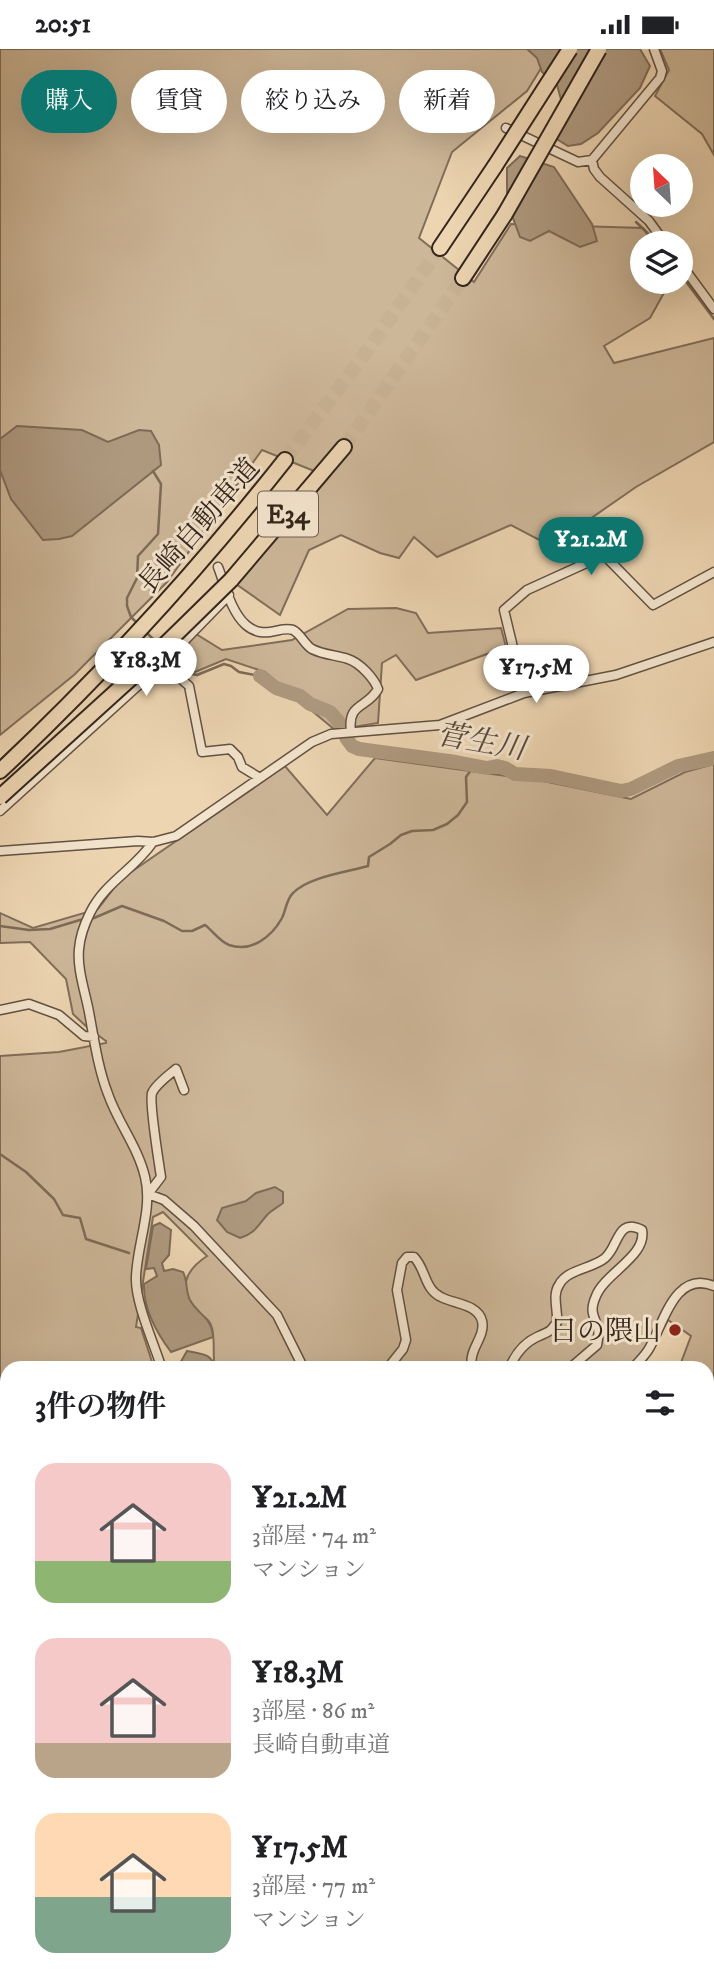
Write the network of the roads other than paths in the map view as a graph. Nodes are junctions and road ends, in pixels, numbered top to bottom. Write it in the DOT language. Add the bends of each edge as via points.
graph roads {
  1 [pos="570,49"];
  2 [pos="599,49"];
  3 [pos="654,49"];
  4 [pos="506,128"];
  5 [pos="592,160"];
  6 [pos="656,231"];
  7 [pos="440,248"];
  8 [pos="463,278"];
  9 [pos="693,280"];
  10 [pos="714,309"];
  11 [pos="344,447"];
  12 [pos="285,460"];
  13 [pos="218,567"];
  14 [pos="714,572"];
  15 [pos="229,595"];
  16 [pos="714,642"];
  17 [pos="163,663"];
  18 [pos="524,693"];
  19 [pos="351,732"];
  20 [pos="0,771"];
  21 [pos="260,778"];
  22 [pos="0,797"];
  23 [pos="0,811"];
  24 [pos="0,842"];
  25 [pos="153,842"];
  26 [pos="3,851"];
  27 [pos="0,1010"];
  28 [pos="94,1037"];
  29 [pos="184,1090"];
  30 [pos="148,1194"];
  31 [pos="714,1286"];
  32 [pos="159,1361"];
  33 [pos="300,1361"];
  34 [pos="393,1361"];
  35 [pos="472,1361"];
  36 [pos="513,1361"];
  37 [pos="578,1361"];
  38 [pos="639,1361"];
  1 -- 7 [label="highway, bridge"];
  2 -- 8 [label="highway, bridge"];
  3 -- 5 [label="street" via="660,78"];
  4 -- 5 [label="street" via="578,162"];
  5 -- 6 [label="street" via="600,177"];
  9 -- 10 [label="street"];
  11 -- 22 [label="highway, 長崎自動車道 / E34, bridge" via="231,580"];
  12 -- 20 [label="highway, 長崎自動車道 / E34" via="235,523 117,652"];
  13 -- 15 [label="street"];
  14 -- 18 [label="street" via="653,604 604,555 527,590 504,610"];
  15 -- 17 [label="street"];
  15 -- 19 [label="street" via="236,613 254,630 292,630 316,651 350,659 376,683 376,694 349,720"];
  16 -- 18 [label="street" via="616,675"];
  17 -- 21 [label="street" via="189,686 202,752 230,749 242,767"];
  17 -- 23 [label="street"];
  18 -- 19 [label="street" via="440,725"];
  19 -- 21 [label="street" via="312,741"];
  21 -- 25 [label="street" via="176,836"];
  24 -- 26 [label="street"];
  25 -- 26 [label="street"];
  25 -- 28 [label="street" via="100,896 85,925 80,969"];
  27 -- 28 [label="street" via="29,1004 59,1014 84,1036"];
  28 -- 30 [label="street" via="108,1094 139,1160"];
  29 -- 30 [label="street" via="176,1069 152,1093 161,1177"];
  30 -- 32 [label="street" via="136,1277"];
  30 -- 33 [label="street" via="164,1200 194,1226 277,1315"];
  31 -- 38 [label="street" via="705,1282 687,1285 681,1291"];
  34 -- 35 [label="street" via="406,1340 397,1290 402,1263 414,1257 431,1290 476,1311 482,1319"];
  36 -- 37 [label="street" via="517,1351 550,1332 557,1322 555,1294 565,1277 604,1259 626,1227 642,1230 640,1248 596,1296 592,1315 597,1345"];
}
